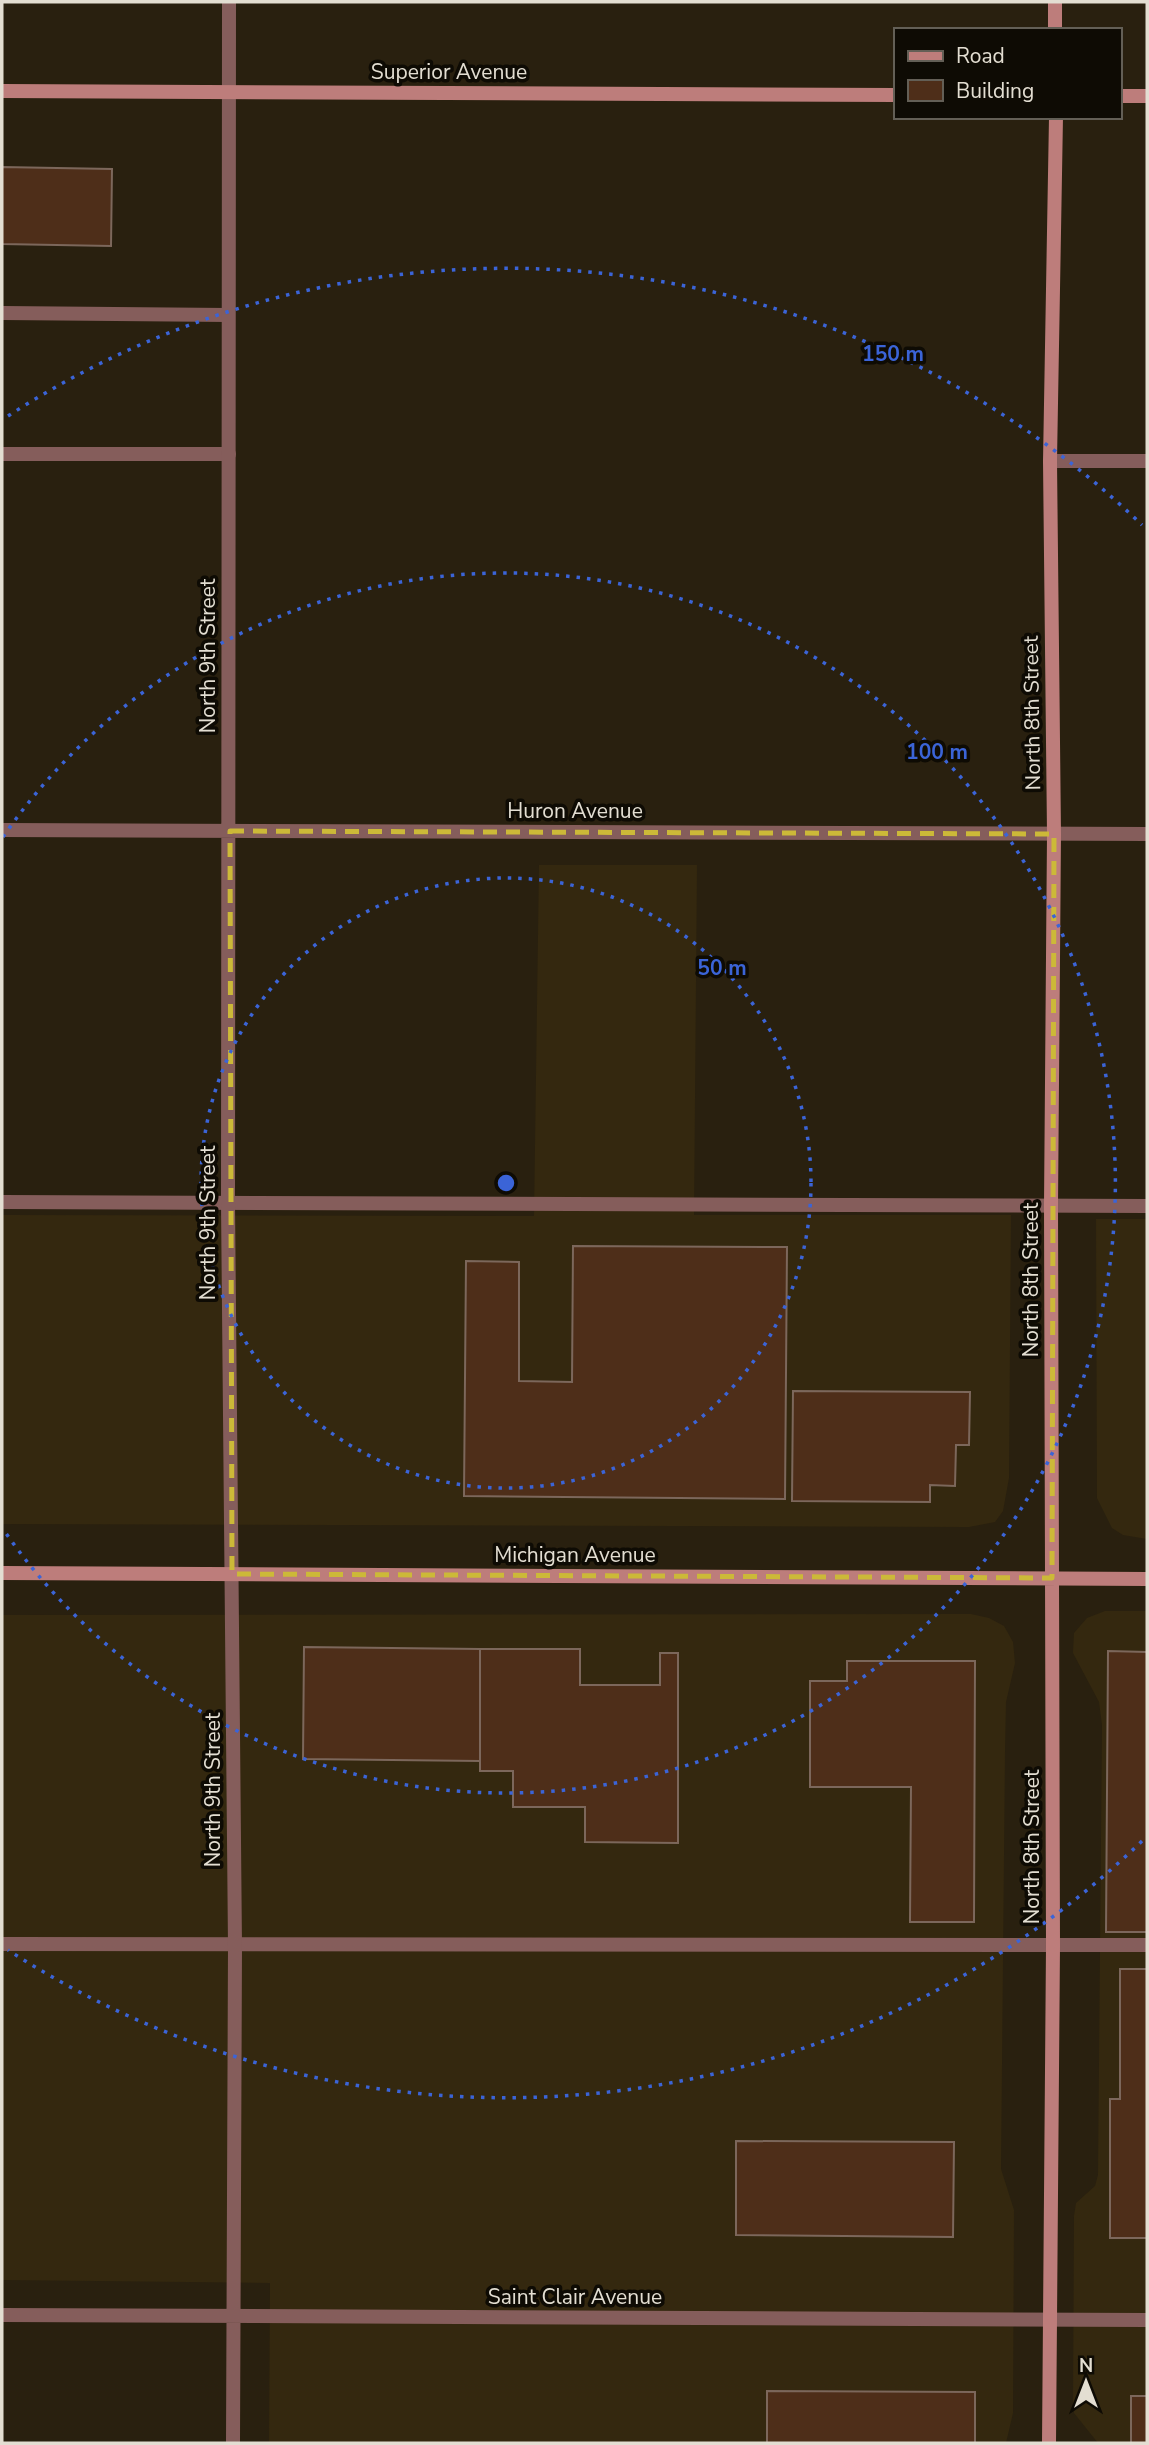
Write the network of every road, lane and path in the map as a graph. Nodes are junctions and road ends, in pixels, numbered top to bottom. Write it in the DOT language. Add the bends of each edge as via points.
graph roads {
  1 [pos="229,2"];
  2 [pos="1055,2"];
  3 [pos="1055,28"];
  4 [pos="2,91"];
  5 [pos="228,92"];
  6 [pos="894,95"];
  7 [pos="1121,96"];
  8 [pos="1147,96"];
  9 [pos="1056,119"];
  10 [pos="2,313"];
  11 [pos="228,315"];
  12 [pos="2,454"];
  13 [pos="229,454"];
  14 [pos="1050,461"];
  15 [pos="1147,461"];
  16 [pos="2,830"];
  17 [pos="230,831"];
  18 [pos="1054,834"];
  19 [pos="1147,834"];
  20 [pos="2,1202"];
  21 [pos="228,1203"];
  22 [pos="1051,1205"];
  23 [pos="1147,1206"];
  24 [pos="2,1573"];
  25 [pos="232,1574"];
  26 [pos="1052,1578"];
  27 [pos="1147,1578"];
  28 [pos="2,1944"];
  29 [pos="1147,1945"];
  30 [pos="235,1946"];
  31 [pos="1053,1946"];
  32 [pos="2,2315"];
  33 [pos="233,2316"];
  34 [pos="1050,2320"];
  35 [pos="1147,2320"];
  36 [pos="233,2443"];
  37 [pos="1049,2443"];
  1 -- 5 [label="street, North 9th Street"];
  2 -- 3 [label="main road"];
  4 -- 5 [label="main road, Superior Avenue"];
  5 -- 6 [label="main road, Superior Avenue"];
  5 -- 11 [label="street, North 9th Street"];
  7 -- 8 [label="main road"];
  9 -- 14 [label="main road, North 8th Street"];
  10 -- 11 [label="street"];
  11 -- 13 [label="street, North 9th Street"];
  12 -- 13 [label="street"];
  13 -- 17 [label="street, North 9th Street"];
  14 -- 15 [label="street"];
  14 -- 18 [label="main road, North 8th Street"];
  16 -- 17 [label="street, Huron Avenue"];
  17 -- 18 [label="street, Huron Avenue"];
  17 -- 21 [label="street, North 9th Street"];
  18 -- 19 [label="street, Huron Avenue"];
  18 -- 22 [label="main road, North 8th Street"];
  20 -- 21 [label="street"];
  21 -- 22 [label="street"];
  21 -- 25 [label="street, North 9th Street"];
  22 -- 23 [label="street"];
  22 -- 26 [label="main road, North 8th Street"];
  24 -- 25 [label="main road, Michigan Avenue"];
  25 -- 26 [label="main road, Michigan Avenue"];
  25 -- 30 [label="street, North 9th Street"];
  26 -- 27 [label="main road, Michigan Avenue"];
  26 -- 31 [label="main road, North 8th Street"];
  28 -- 30 [label="street"];
  29 -- 31 [label="street"];
  30 -- 31 [label="street"];
  30 -- 33 [label="street, North 9th Street"];
  31 -- 34 [label="main road, North 8th Street"];
  32 -- 33 [label="street, Saint Clair Avenue"];
  33 -- 34 [label="street, Saint Clair Avenue"];
  33 -- 36 [label="street, North 9th Street"];
  34 -- 35 [label="street, Saint Clair Avenue"];
  34 -- 37 [label="main road, North 8th Street"];
}
